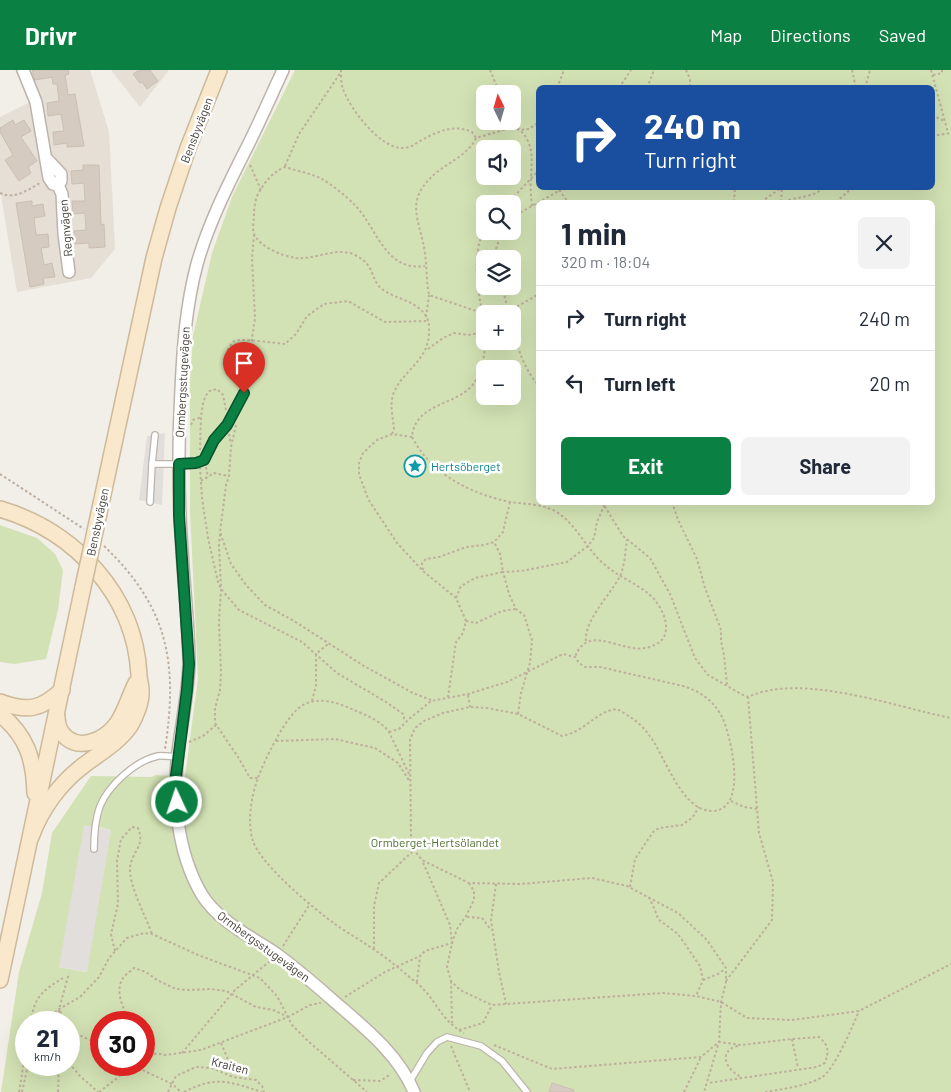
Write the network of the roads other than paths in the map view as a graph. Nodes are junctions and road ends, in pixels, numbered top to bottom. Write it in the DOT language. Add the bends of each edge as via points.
graph roads {
  1 [pos="23,70"];
  2 [pos="219,70"];
  3 [pos="283,70"];
  4 [pos="69,272"];
  5 [pos="245,390"];
  6 [pos="156,435"];
  7 [pos="152,464"];
  8 [pos="179,464"];
  9 [pos="150,502"];
  10 [pos="0,509"];
  11 [pos="138,677"];
  12 [pos="62,690"];
  13 [pos="0,702"];
  14 [pos="0,714"];
  15 [pos="56,716"];
  16 [pos="178,757"];
  17 [pos="31,837"];
  18 [pos="94,849"];
  19 [pos="0,980"];
  20 [pos="412,1087"];
  21 [pos="527,1092"];
  1 -- 4 [label="street, Regnvägen" via="36,102 53,182 62,194"];
  2 -- 12 [label="main road, Bensbyvägen, bridge" via="188,148 156,250"];
  3 -- 8 [label="street, Ormbergsstugevägen" via="206,235 190,297 182,358"];
  5 -- 8 [label="lane" via="227,425 202,461"];
  6 -- 7 [label="lane"];
  7 -- 8 [label="lane"];
  7 -- 9 [label="lane"];
  8 -- 16 [label="street, Ormbergsstugevägen" via="179,515 189,664"];
  10 -- 11 [label="main road" via="50,531 98,572 128,621 136,646"];
  11 -- 15 [label="main road" via="121,719 100,738 86,743 71,741 62,733"];
  11 -- 17 [label="main road" via="142,692 128,729 63,784 40,816"];
  12 -- 13 [label="main road" via="42,705 22,708"];
  12 -- 15 [label="main road, Bensbyvägen"];
  14 -- 17 [label="main road" via="24,740 31,759 34,777"];
  15 -- 17 [label="main road, Bensbyvägen"];
  16 -- 18 [label="lane" via="149,758 116,784 96,818"];
  16 -- 20 [label="street, Ormbergsstugevägen" via="176,790 181,836 186,857 204,898 219,914 306,976 386,1048"];
  17 -- 19 [label="main road, Bensbyvägen"];
  20 -- 21 [label="lane" via="427,1053 437,1042 448,1037 481,1046 502,1061"];
}
